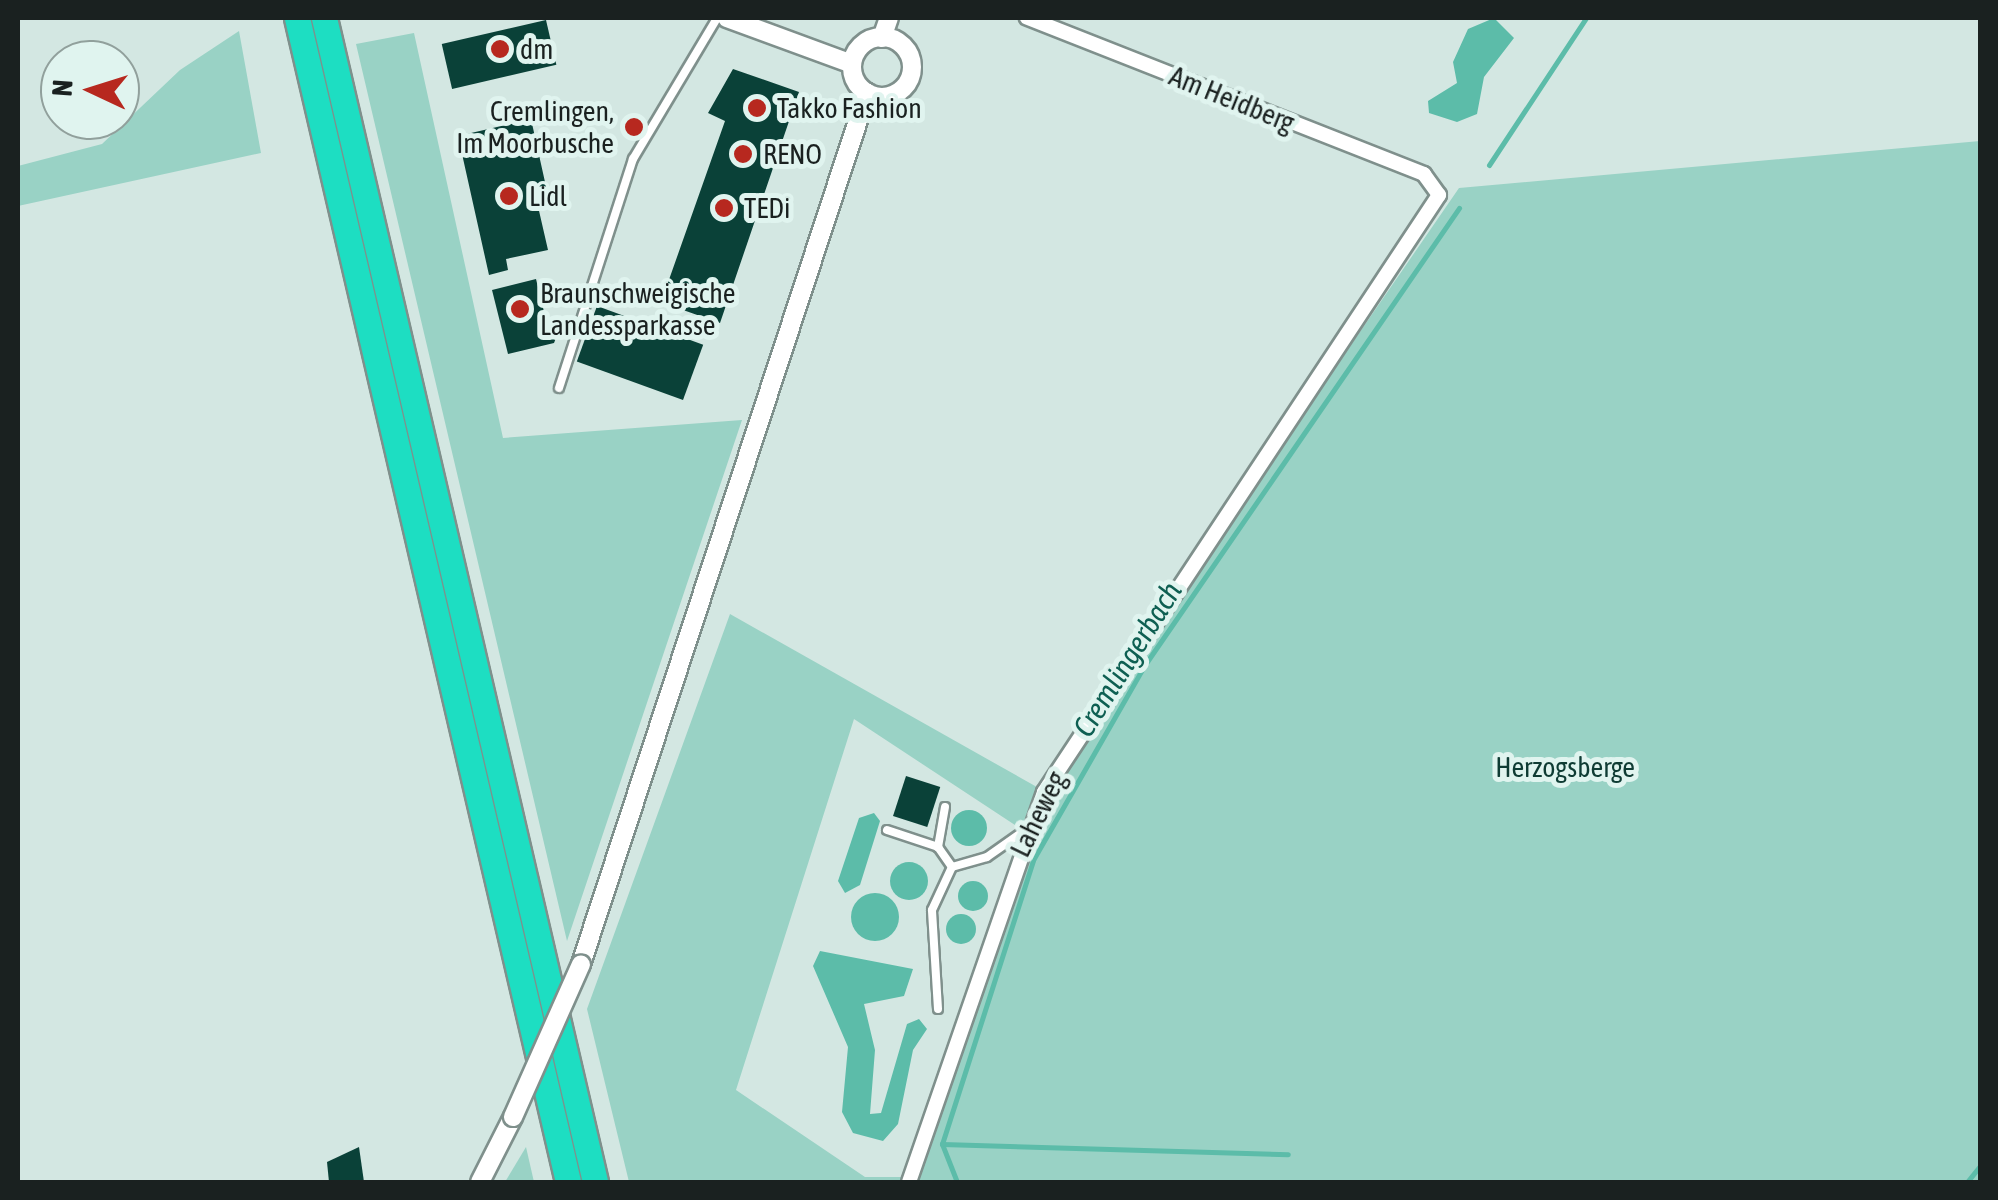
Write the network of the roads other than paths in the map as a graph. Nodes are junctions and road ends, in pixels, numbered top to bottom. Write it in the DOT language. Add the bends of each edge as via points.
graph roads {
  1 [pos="298,18"];
  2 [pos="324,18"];
  3 [pos="717,18"];
  4 [pos="727,18"];
  5 [pos="889,18"];
  6 [pos="1027,18"];
  7 [pos="882,38"];
  8 [pos="852,64"];
  9 [pos="866,93"];
  10 [pos="1434,183"];
  11 [pos="559,388"];
  12 [pos="945,807"];
  13 [pos="887,830"];
  14 [pos="1024,831"];
  15 [pos="938,847"];
  16 [pos="952,867"];
  17 [pos="938,1008"];
  18 [pos="480,1182"];
  19 [pos="568,1182"];
  20 [pos="596,1182"];
  21 [pos="909,1182"];
  1 -- 19 [label="highway"];
  2 -- 20 [label="highway"];
  3 -- 11 [label="lane" via="633,159"];
  4 -- 8 [label="street"];
  5 -- 7 [label="street"];
  6 -- 10 [label="street, Am Heidberg"];
  7 -- 8 [label="street" via="862,45"];
  7 -- 9 [label="street" via="903,46 910,75 889,96"];
  8 -- 9 [label="street"];
  9 -- 18 [label="street, bridge" via="582,964"];
  10 -- 14 [label="street, Laheweg" via="1438,207"];
  12 -- 15 [label="lane"];
  13 -- 15 [label="lane"];
  14 -- 16 [label="lane" via="987,858"];
  14 -- 21 [label="street, Laheweg"];
  15 -- 16 [label="lane"];
  16 -- 17 [label="lane" via="932,910"];
}
